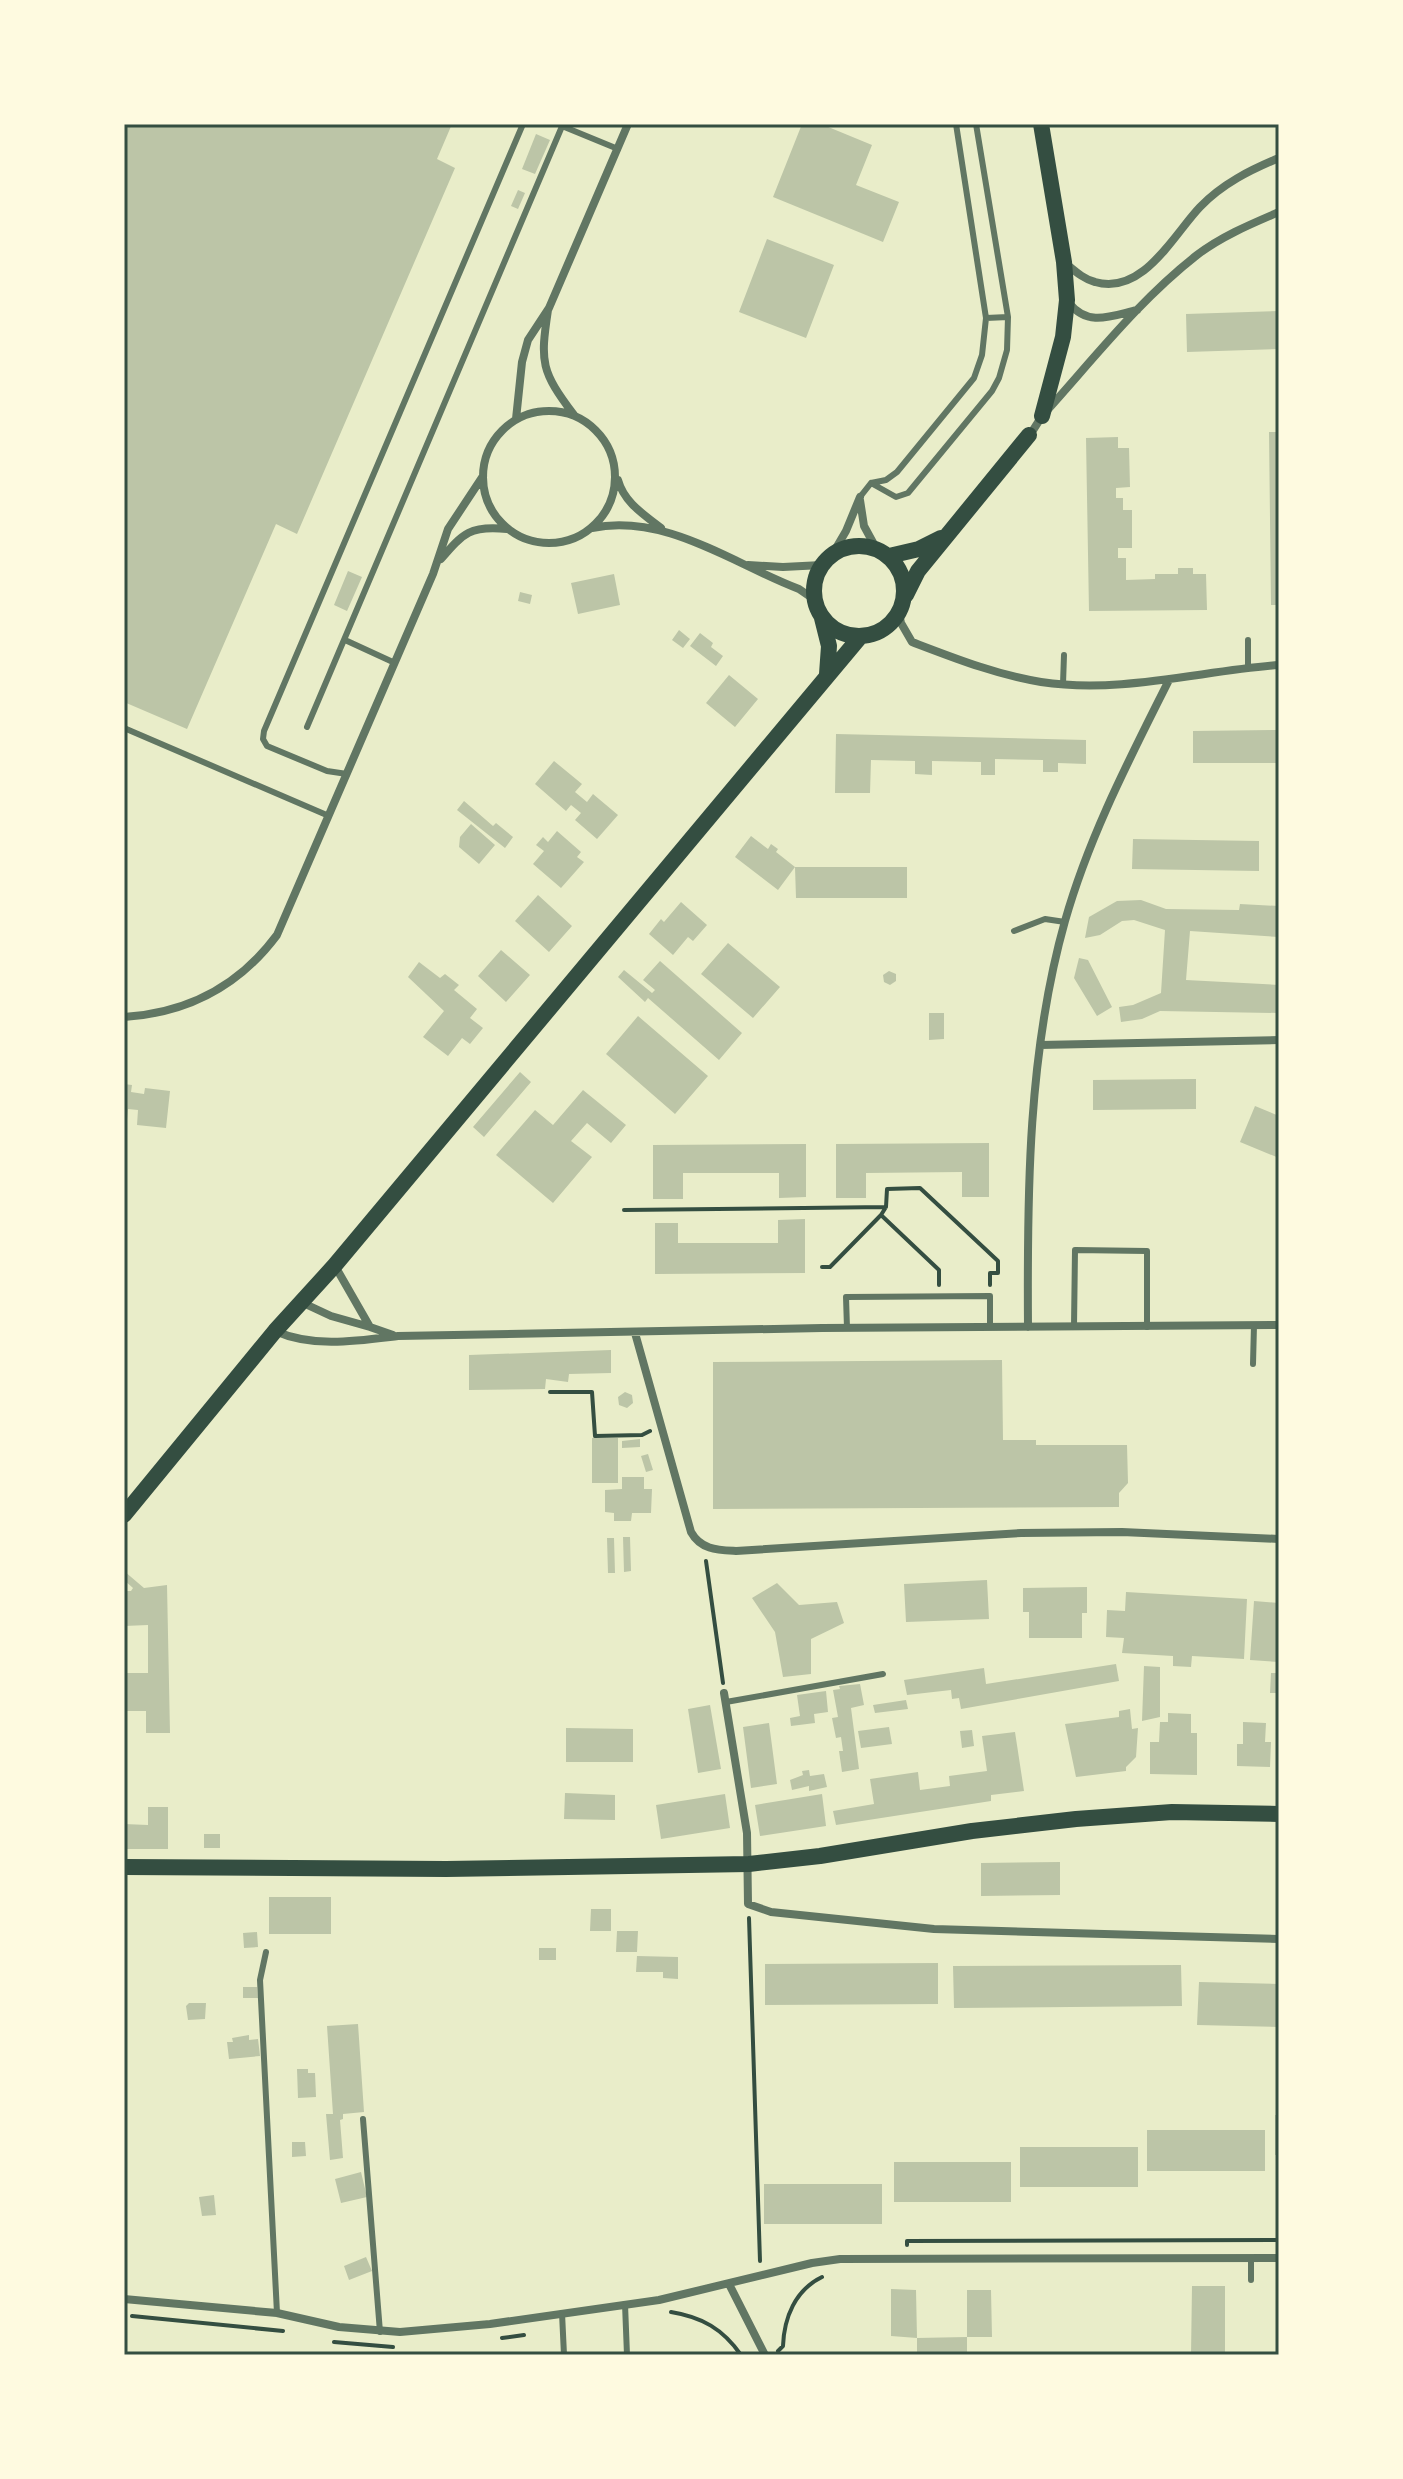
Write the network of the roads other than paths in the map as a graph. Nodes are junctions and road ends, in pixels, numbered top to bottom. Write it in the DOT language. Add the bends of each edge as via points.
graph roads {
  1 [pos="523,124"];
  2 [pos="628,124"];
  3 [pos="956,124"];
  4 [pos="976,124"];
  5 [pos="1041,124"];
  6 [pos="562,125"];
  7 [pos="618,149"];
  8 [pos="1279,158"];
  9 [pos="1279,212"];
  10 [pos="1064,262"];
  11 [pos="1067,300"];
  12 [pos="549,308"];
  13 [pos="1137,310"];
  14 [pos="1008,317"];
  15 [pos="986,318"];
  16 [pos="575,415"];
  17 [pos="1042,416"];
  18 [pos="516,419"];
  19 [pos="1029,435"];
  20 [pos="615,472"];
  21 [pos="483,476"];
  22 [pos="871,483"];
  23 [pos="860,497"];
  24 [pos="592,528"];
  25 [pos="508,529"];
  26 [pos="665,531"];
  27 [pos="946,535"];
  28 [pos="882,552"];
  29 [pos="827,560"];
  30 [pos="438,563"];
  31 [pos="744,564"];
  32 [pos="905,597"];
  33 [pos="818,608"];
  34 [pos="899,613"];
  35 [pos="860,637"];
  36 [pos="345,640"];
  37 [pos="1248,640"];
  38 [pos="1064,655"];
  39 [pos="395,663"];
  40 [pos="1279,665"];
  41 [pos="1248,667"];
  42 [pos="826,675"];
  43 [pos="1169,680"];
  44 [pos="1063,684"];
  45 [pos="307,727"];
  46 [pos="124,728"];
  47 [pos="347,774"];
  48 [pos="329,816"];
  49 [pos="1065,922"];
  50 [pos="1014,931"];
  51 [pos="124,1017"];
  52 [pos="1279,1040"];
  53 [pos="1040,1045"];
  54 [pos="335,1265"];
  55 [pos="301,1302"];
  56 [pos="1254,1325"];
  57 [pos="1279,1325"];
  58 [pos="990,1326"];
  59 [pos="370,1327"];
  60 [pos="1028,1327"];
  61 [pos="1074,1327"];
  62 [pos="1147,1327"];
  63 [pos="847,1328"];
  64 [pos="275,1331"];
  65 [pos="635,1333"];
  66 [pos="398,1336"];
  67 [pos="1253,1364"];
  68 [pos="124,1515"];
  69 [pos="1279,1539"];
  70 [pos="883,1674"];
  71 [pos="725,1697"];
  72 [pos="1279,1814"];
  73 [pos="749,1864"];
  74 [pos="124,1867"];
  75 [pos="1279,1939"];
  76 [pos="266,1952"];
  77 [pos="363,2119"];
  78 [pos="1251,2258"];
  79 [pos="1279,2258"];
  80 [pos="1251,2280"];
  81 [pos="729,2284"];
  82 [pos="124,2299"];
  83 [pos="625,2304"];
  84 [pos="277,2313"];
  85 [pos="562,2313"];
  86 [pos="380,2332"];
  87 [pos="564,2355"];
  88 [pos="627,2355"];
  89 [pos="765,2355"];
  1 -- 47 [label="lane" via="264,731 267,746"];
  2 -- 7 [label="street"];
  3 -- 15 [label="lane"];
  4 -- 14 [label="lane"];
  5 -- 10 [label="main road"];
  6 -- 7 [label="lane"];
  6 -- 36 [label="lane"];
  7 -- 12 [label="street"];
  8 -- 10 [label="street" via="1224,187 1135,276 1096,282"];
  9 -- 13 [label="street" via="1199,254"];
  10 -- 11 [label="main road"];
  11 -- 13 [label="street" via="1078,313 1093,319"];
  11 -- 17 [label="main road"];
  12 -- 16 [label="street" via="543,361 550,382"];
  12 -- 18 [label="street" via="525,351"];
  13 -- 17 [label="street"];
  14 -- 15 [label="lane"];
  14 -- 22 [label="lane" via="1003,367 984,403 904,497"];
  15 -- 22 [label="lane" via="974,378 897,472"];
  16 -- 18 [label="street" via="543,410"];
  16 -- 20 [label="street" via="603,438"];
  17 -- 19 [label="street"];
  18 -- 21 [label="street" via="492,442"];
  19 -- 27 [label="main road"];
  20 -- 24 [label="street" via="611,502"];
  20 -- 26 [label="street" via="623,495"];
  21 -- 25 [label="street" via="492,510"];
  21 -- 30 [label="street" via="448,529"];
  22 -- 23 [label="lane"];
  23 -- 28 [label="street" via="864,526"];
  23 -- 29 [label="street"];
  24 -- 25 [label="street" via="551,543 533,542"];
  24 -- 26 [label="street" via="622,524"];
  25 -- 30 [label="street" via="465,533"];
  26 -- 31 [label="street"];
  27 -- 28 [label="main road" via="919,549"];
  27 -- 32 [label="main road"];
  28 -- 29 [label="main road" via="853,546"];
  28 -- 32 [label="main road" via="899,568"];
  29 -- 31 [label="street" via="783,567"];
  29 -- 33 [label="main road" via="817,575"];
  30 -- 39 [label="street"];
  31 -- 33 [label="street" via="799,589"];
  32 -- 34 [label="main road"];
  33 -- 35 [label="main road" via="838,631"];
  33 -- 42 [label="main road" via="829,646"];
  34 -- 35 [label="main road" via="883,630"];
  34 -- 44 [label="street" via="912,642 1000,673"];
  35 -- 42 [label="main road"];
  36 -- 39 [label="lane"];
  36 -- 45 [label="lane"];
  37 -- 41 [label="lane"];
  38 -- 44 [label="lane"];
  39 -- 47 [label="street"];
  40 -- 41 [label="street"];
  41 -- 43 [label="street"];
  42 -- 54 [label="main road"];
  43 -- 44 [label="street"];
  43 -- 49 [label="street" via="1104,812"];
  46 -- 48 [label="lane"];
  47 -- 48 [label="street"];
  48 -- 51 [label="street" via="277,935 257,958 197,1001"];
  49 -- 50 [label="lane" via="1045,919"];
  49 -- 53 [label="street"];
  52 -- 53 [label="street"];
  53 -- 60 [label="street" via="1031,1151"];
  54 -- 55 [label="main road"];
  54 -- 59 [label="street"];
  55 -- 59 [label="street"];
  55 -- 64 [label="main road"];
  56 -- 57 [label="street"];
  56 -- 62 [label="street"];
  56 -- 67 [label="lane"];
  58 -- 60 [label="street"];
  58 -- 63 [label="street"];
  58 -- 63 [label="lane" via="990,1296 846,1297"];
  59 -- 66 [label="street"];
  60 -- 61 [label="street"];
  61 -- 62 [label="street"];
  61 -- 62 [label="lane" via="1075,1250 1147,1251"];
  63 -- 65 [label="street"];
  64 -- 66 [label="street" via="306,1340"];
  64 -- 68 [label="main road"];
  65 -- 66 [label="street"];
  65 -- 69 [label="street" via="691,1532 706,1547 736,1551 1021,1533"];
  70 -- 71 [label="lane"];
  71 -- 73 [label="street"];
  72 -- 73 [label="main road" via="1172,1812 1076,1819"];
  73 -- 74 [label="main road"];
  73 -- 75 [label="street" via="748,1904 771,1912 934,1929"];
  76 -- 84 [label="lane" via="260,1980"];
  77 -- 86 [label="lane"];
  78 -- 79 [label="street"];
  78 -- 80 [label="lane"];
  78 -- 81 [label="street" via="855,2259 812,2263"];
  81 -- 83 [label="street"];
  81 -- 89 [label="street"];
  82 -- 84 [label="street"];
  83 -- 85 [label="street"];
  83 -- 88 [label="lane"];
  84 -- 86 [label="street"];
  85 -- 86 [label="street"];
  85 -- 87 [label="lane"];
}
